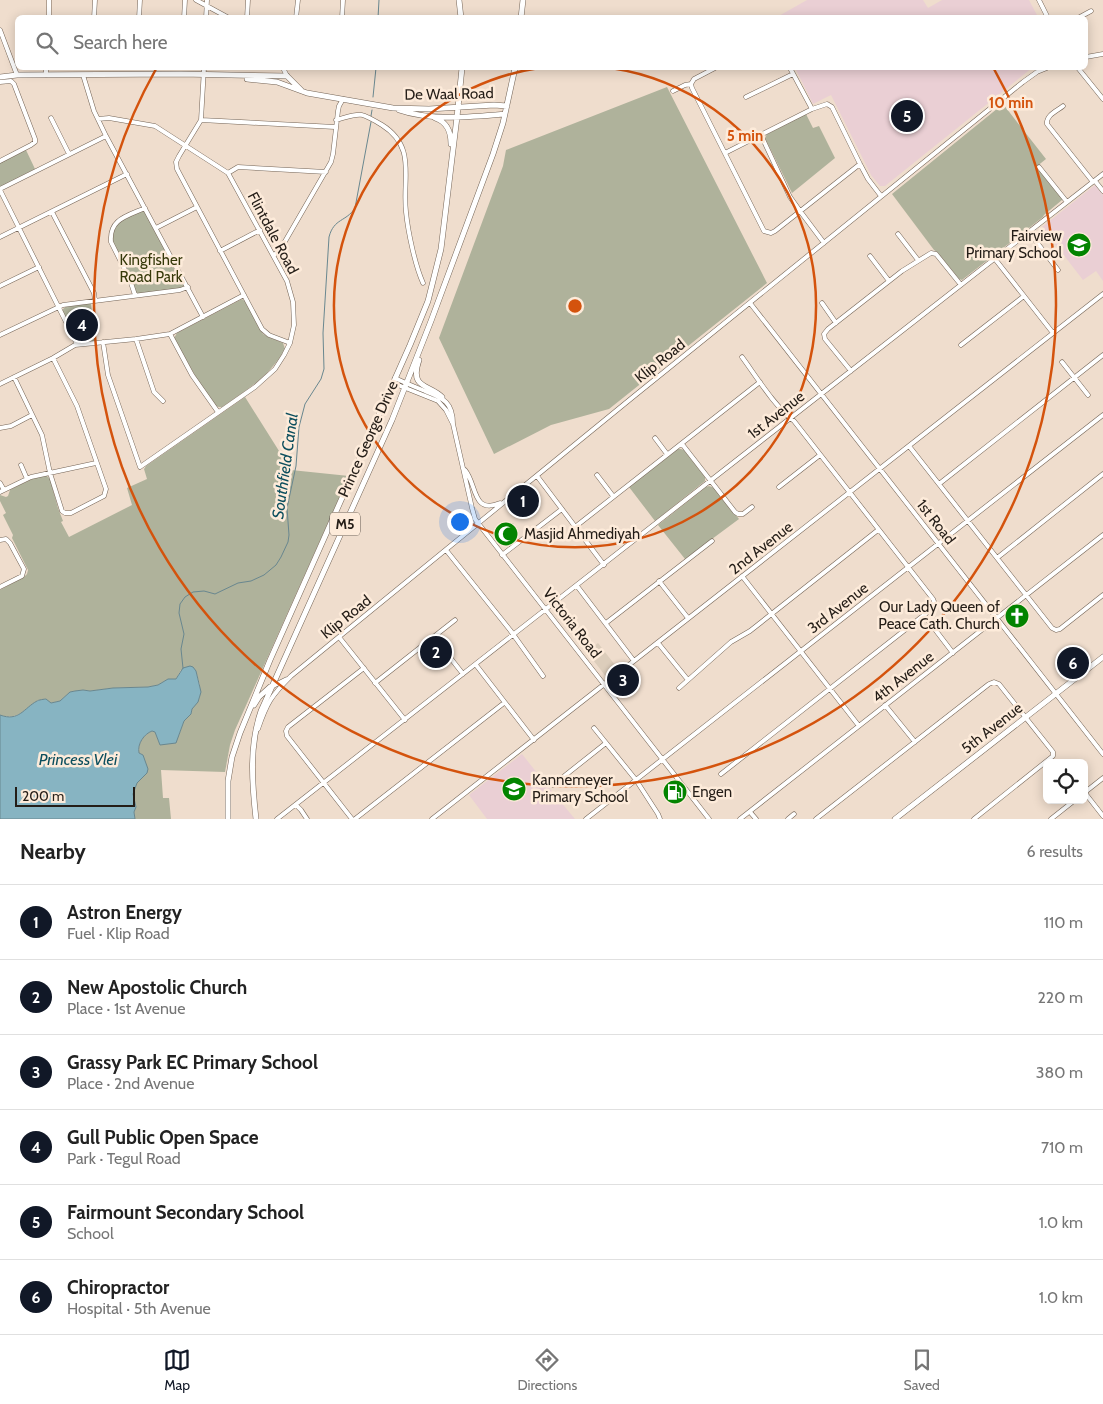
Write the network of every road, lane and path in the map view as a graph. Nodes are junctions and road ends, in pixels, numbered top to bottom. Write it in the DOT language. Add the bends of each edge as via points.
graph roads {
  1 [pos="49,0"];
  2 [pos="95,0"];
  3 [pos="140,0"];
  4 [pos="185,0"];
  5 [pos="196,0"];
  6 [pos="207,0"];
  7 [pos="248,0"];
  8 [pos="298,0"];
  9 [pos="343,0"];
  10 [pos="459,0"];
  11 [pos="523,0"];
  12 [pos="1039,0"];
  13 [pos="207,6"];
  14 [pos="1091,11"];
  15 [pos="49,15"];
  16 [pos="94,15"];
  17 [pos="140,15"];
  18 [pos="184,15"];
  19 [pos="206,15"];
  20 [pos="224,15"];
  21 [pos="247,15"];
  22 [pos="296,15"];
  23 [pos="342,15"];
  24 [pos="461,15"];
  25 [pos="521,15"];
  26 [pos="1046,15"];
  27 [pos="1084,15"];
  28 [pos="0,30"];
  29 [pos="1103,54"];
  30 [pos="1088,57"];
  31 [pos="15,70"];
  32 [pos="15,70"];
  33 [pos="46,70"];
  34 [pos="92,70"];
  35 [pos="137,70"];
  36 [pos="182,70"];
  37 [pos="204,70"];
  38 [pos="284,70"];
  39 [pos="462,70"];
  40 [pos="515,70"];
  41 [pos="711,70"];
  42 [pos="791,70"];
  43 [pos="1042,70"];
  44 [pos="1080,70"];
  45 [pos="137,74"];
  46 [pos="181,74"];
  47 [pos="793,74"];
  48 [pos="17,75"];
  49 [pos="46,75"];
  50 [pos="83,75"];
  51 [pos="92,75"];
  52 [pos="204,75"];
  53 [pos="225,76"];
  54 [pos="287,76"];
  55 [pos="0,77"];
  56 [pos="0,82"];
  57 [pos="279,83"];
  58 [pos="691,84"];
  59 [pos="673,91"];
  60 [pos="303,92"];
  61 [pos="746,97"];
  62 [pos="343,99"];
  63 [pos="1103,99"];
  64 [pos="507,106"];
  65 [pos="1063,106"];
  66 [pos="393,108"];
  67 [pos="458,108"];
  68 [pos="812,109"];
  69 [pos="505,114"];
  70 [pos="428,115"];
  71 [pos="457,117"];
  72 [pos="51,118"];
  73 [pos="98,119"];
  74 [pos="201,120"];
  75 [pos="336,120"];
  76 [pos="335,127"];
  77 [pos="761,135"];
  78 [pos="106,136"];
  79 [pos="186,145"];
  80 [pos="452,152"];
  81 [pos="724,153"];
  82 [pos="69,154"];
  83 [pos="0,162"];
  84 [pos="860,164"];
  85 [pos="1039,167"];
  86 [pos="326,172"];
  87 [pos="228,173"];
  88 [pos="127,174"];
  89 [pos="1103,174"];
  90 [pos="1094,181"];
  91 [pos="0,189"];
  92 [pos="1103,192"];
  93 [pos="881,196"];
  94 [pos="1067,202"];
  95 [pos="196,207"];
  96 [pos="145,208"];
  97 [pos="800,211"];
  98 [pos="52,212"];
  99 [pos="19,228"];
  100 [pos="156,228"];
  101 [pos="260,230"];
  102 [pos="1029,232"];
  103 [pos="898,234"];
  104 [pos="0,238"];
  105 [pos="824,243"];
  106 [pos="220,250"];
  107 [pos="274,255"];
  108 [pos="870,256"];
  109 [pos="995,259"];
  110 [pos="918,260"];
  111 [pos="39,267"];
  112 [pos="1058,270"];
  113 [pos="889,282"];
  114 [pos="423,283"];
  115 [pos="962,284"];
  116 [pos="0,286"];
  117 [pos="188,287"];
  118 [pos="1103,294"];
  119 [pos="135,295"];
  120 [pos="244,295"];
  121 [pos="1024,296"];
  122 [pos="95,300"];
  123 [pos="750,303"];
  124 [pos="822,303"];
  125 [pos="59,306"];
  126 [pos="203,316"];
  127 [pos="836,323"];
  128 [pos="170,334"];
  129 [pos="1053,334"];
  130 [pos="0,335"];
  131 [pos="136,339"];
  132 [pos="103,342"];
  133 [pos="290,343"];
  134 [pos="77,344"];
  135 [pos="961,345"];
  136 [pos="421,348"];
  137 [pos="1103,355"];
  138 [pos="742,357"];
  139 [pos="53,358"];
  140 [pos="1062,362"];
  141 [pos="851,371"];
  142 [pos="14,377"];
  143 [pos="1074,378"];
  144 [pos="394,381"];
  145 [pos="760,382"];
  146 [pos="0,384"];
  147 [pos="406,385"];
  148 [pos="822,394"];
  149 [pos="1088,395"];
  150 [pos="442,397"];
  151 [pos="163,401"];
  152 [pos="218,412"];
  153 [pos="32,415"];
  154 [pos="1103,416"];
  155 [pos="790,418"];
  156 [pos="453,424"];
  157 [pos="0,428"];
  158 [pos="655,438"];
  159 [pos="682,444"];
  160 [pos="909,446"];
  161 [pos="667,454"];
  162 [pos="820,455"];
  163 [pos="96,463"];
  164 [pos="21,465"];
  165 [pos="463,468"];
  166 [pos="880,469"];
  167 [pos="50,473"];
  168 [pos="1103,474"];
  169 [pos="537,476"];
  170 [pos="597,476"];
  171 [pos="27,478"];
  172 [pos="711,481"];
  173 [pos="0,483"];
  174 [pos="939,484"];
  175 [pos="779,487"];
  176 [pos="2,491"];
  177 [pos="850,492"];
  178 [pos="613,496"];
  179 [pos="507,500"];
  180 [pos="752,507"];
  181 [pos="562,509"];
  182 [pos="967,521"];
  183 [pos="478,523"];
  184 [pos="575,527"];
  185 [pos="878,530"];
  186 [pos="1103,535"];
  187 [pos="0,540"];
  188 [pos="712,541"];
  189 [pos="938,544"];
  190 [pos="446,550"];
  191 [pos="502,555"];
  192 [pos="997,558"];
  193 [pos="604,565"];
  194 [pos="908,567"];
  195 [pos="742,576"];
  196 [pos="659,581"];
  197 [pos="577,586"];
  198 [pos="0,587"];
  199 [pos="1026,595"];
  200 [pos="1103,595"];
  201 [pos="545,610"];
  202 [pos="771,614"];
  203 [pos="924,615"];
  204 [pos="688,618"];
  205 [pos="997,618"];
  206 [pos="455,620"];
  207 [pos="606,623"];
  208 [pos="513,636"];
  209 [pos="339,637"];
  210 [pos="434,637"];
  211 [pos="658,642"];
  212 [pos="801,651"];
  213 [pos="953,653"];
  214 [pos="1103,657"];
  215 [pos="634,660"];
  216 [pos="476,665"];
  217 [pos="364,668"];
  218 [pos="463,674"];
  219 [pos="291,676"];
  220 [pos="543,676"];
  221 [pos="688,680"];
  222 [pos="376,682"];
  223 [pos="604,685"];
  224 [pos="270,687"];
  225 [pos="679,688"];
  226 [pos="830,688"];
  227 [pos="1056,694"];
  228 [pos="504,703"];
  229 [pos="885,705"];
  230 [pos="246,718"];
  231 [pos="1026,718"];
  232 [pos="405,720"];
  233 [pos="859,726"];
  234 [pos="594,728"];
  235 [pos="256,733"];
  236 [pos="534,740"];
  237 [pos="915,742"];
  238 [pos="606,743"];
  239 [pos="1103,754"];
  240 [pos="662,760"];
  241 [pos="721,774"];
  242 [pos="1103,778"];
  243 [pos="636,780"];
  244 [pos="324,783"];
  245 [pos="553,785"];
  246 [pos="1088,790"];
  247 [pos="1088,797"];
  248 [pos="1070,804"];
  249 [pos="296,805"];
  250 [pos="750,812"];
  251 [pos="794,814"];
  252 [pos="1103,816"];
  253 [pos="228,819"];
  254 [pos="256,819"];
  255 [pos="277,819"];
  256 [pos="308,819"];
  257 [pos="353,819"];
  258 [pos="432,819"];
  259 [pos="586,819"];
  260 [pos="660,819"];
  261 [pos="709,819"];
  262 [pos="740,819"];
  263 [pos="756,819"];
  264 [pos="788,819"];
  265 [pos="816,819"];
  266 [pos="895,819"];
  267 [pos="974,819"];
  268 [pos="1051,819"];
  1 -- 15 [label="street"];
  2 -- 16 [label="street"];
  3 -- 17 [label="street"];
  4 -- 18 [label="street"];
  5 -- 13 [label="street"];
  6 -- 13 [label="street"];
  7 -- 21 [label="street"];
  8 -- 22 [label="street"];
  9 -- 23 [label="street"];
  10 -- 24 [label="main road"];
  11 -- 25 [label="main road"];
  12 -- 26 [label="street"];
  13 -- 19 [label="street"];
  13 -- 20 [label="street"];
  14 -- 27 [label="street"];
  28 -- 31 [label="street"];
  29 -- 30 [label="street"];
  32 -- 48 [label="street"];
  33 -- 49 [label="street"];
  34 -- 51 [label="street"];
  35 -- 45 [label="street"];
  36 -- 46 [label="street"];
  37 -- 52 [label="street"];
  38 -- 54 [label="street"];
  39 -- 67 [label="main road, Prince George Drive / M5"];
  40 -- 64 [label="main road, Prince George Drive / M5"];
  41 -- 58 [label="street" via="694,78"];
  42 -- 47 [label="street"];
  43 -- 93 [label="street, Klip Road"];
  44 -- 63 [label="street"];
  45 -- 46 [label="main road, De Waal Road"];
  45 -- 51 [label="main road, De Waal Road"];
  46 -- 52 [label="main road, De Waal Road"];
  47 -- 61 [label="street"];
  47 -- 68 [label="street"];
  48 -- 49 [label="main road, De Waal Road"];
  48 -- 55 [label="main road, De Waal Road"];
  49 -- 50 [label="main road, De Waal Road"];
  50 -- 51 [label="main road, De Waal Road"];
  50 -- 73 [label="street"];
  52 -- 53 [label="main road, De Waal Road"];
  52 -- 74 [label="street"];
  53 -- 54 [label="main road, De Waal Road"];
  53 -- 57 [label="main road, De Waal Road"];
  54 -- 57 [label="main road"];
  54 -- 60 [label="main road"];
  56 -- 83 [label="street" via="11,81 35,139 31,146"];
  57 -- 60 [label="main road, De Waal Road"];
  58 -- 59 [label="street"];
  58 -- 81 [label="street"];
  60 -- 62 [label="main road, De Waal Road"];
  62 -- 66 [label="main road, De Waal Road"];
  62 -- 75 [label="street"];
  64 -- 67 [label="main road, De Waal Road"];
  64 -- 69 [label="main road, Prince George Drive / M5"];
  65 -- 90 [label="street" via="1048,117 1048,125"];
  66 -- 67 [label="main road, De Waal Road"];
  66 -- 70 [label="main road, De Waal Road"];
  67 -- 71 [label="main road, Prince George Drive / M5"];
  68 -- 77 [label="street"];
  68 -- 84 [label="street" via="831,105"];
  69 -- 71 [label="main road, De Waal Road"];
  69 -- 136 [label="main road, Prince George Drive / M5" via="489,167"];
  70 -- 71 [label="main road, De Waal Road"];
  70 -- 80 [label="main road" via="446,125"];
  71 -- 80 [label="main road, Prince George Drive / M5"];
  72 -- 82 [label="street"];
  73 -- 78 [label="street"];
  73 -- 79 [label="street, Flintdale Road" via="155,126"];
  74 -- 76 [label="street"];
  74 -- 79 [label="street"];
  75 -- 76 [label="street"];
  75 -- 114 [label="street" via="362,114 390,130 400,143 406,163 406,215"];
  76 -- 86 [label="street" via="333,158"];
  77 -- 81 [label="street"];
  77 -- 97 [label="street" via="790,197"];
  78 -- 82 [label="street"];
  78 -- 88 [label="street"];
  79 -- 87 [label="street, Flintdale Road"];
  79 -- 95 [label="street" via="178,156 177,169"];
  80 -- 144 [label="main road, Prince George Drive / M5" via="435,278"];
  81 -- 97 [label="street" via="764,231 775,231"];
  82 -- 91 [label="street"];
  84 -- 93 [label="street"];
  84 -- 97 [label="street"];
  85 -- 94 [label="street"];
  86 -- 87 [label="street" via="238,167"];
  86 -- 107 [label="street"];
  87 -- 101 [label="street, Flintdale Road"];
  88 -- 96 [label="street"];
  88 -- 98 [label="street"];
  89 -- 90 [label="street, 1st Avenue"];
  90 -- 92 [label="street"];
  90 -- 94 [label="street, 1st Avenue"];
  91 -- 99 [label="street"];
  93 -- 105 [label="street, Klip Road"];
  94 -- 102 [label="street, 1st Avenue"];
  95 -- 100 [label="street"];
  95 -- 106 [label="street"];
  96 -- 100 [label="street"];
  96 -- 119 [label="street" via="118,221 110,236"];
  97 -- 105 [label="street"];
  98 -- 99 [label="street"];
  98 -- 122 [label="street"];
  99 -- 104 [label="street"];
  99 -- 111 [label="street"];
  100 -- 117 [label="street"];
  101 -- 106 [label="street"];
  101 -- 107 [label="street, Flintdale Road"];
  102 -- 109 [label="street, 1st Avenue"];
  102 -- 112 [label="street"];
  103 -- 110 [label="street"];
  105 -- 123 [label="street, Klip Road"];
  106 -- 120 [label="street"];
  107 -- 133 [label="street, Flintdale Road" via="293,302 294,325"];
  108 -- 113 [label="street"];
  109 -- 115 [label="street, 1st Avenue"];
  109 -- 121 [label="street"];
  110 -- 113 [label="street"];
  110 -- 115 [label="street" via="931,253 936,254"];
  111 -- 116 [label="street"];
  111 -- 125 [label="street"];
  113 -- 127 [label="street"];
  115 -- 141 [label="street, 1st Avenue"];
  117 -- 119 [label="street"];
  117 -- 126 [label="street"];
  118 -- 129 [label="street, 2nd Avenue"];
  119 -- 122 [label="street"];
  120 -- 126 [label="street"];
  120 -- 133 [label="street" via="262,329"];
  121 -- 129 [label="street"];
  121 -- 135 [label="street"];
  122 -- 125 [label="street"];
  123 -- 148 [label="street, 1st Road"];
  123 -- 169 [label="street, Klip Road"];
  124 -- 127 [label="street"];
  125 -- 130 [label="street"];
  125 -- 134 [label="street"];
  126 -- 128 [label="street"];
  127 -- 141 [label="street" via="824,337"];
  128 -- 131 [label="street"];
  128 -- 152 [label="street" via="192,375"];
  129 -- 160 [label="street, 2nd Avenue"];
  131 -- 132 [label="street"];
  131 -- 151 [label="street" via="154,392"];
  132 -- 134 [label="street"];
  132 -- 152 [label="street, Flintdale Road" via="108,375 140,467"];
  133 -- 152 [label="street, Flintdale Road" via="275,369"];
  134 -- 139 [label="street"];
  136 -- 147 [label="main road, Prince George Drive / M5"];
  136 -- 150 [label="main road" via="416,370 418,380"];
  137 -- 143 [label="street"];
  138 -- 145 [label="street"];
  139 -- 142 [label="street"];
  139 -- 163 [label="street" via="74,401"];
  140 -- 143 [label="street"];
  141 -- 148 [label="street, 1st Avenue"];
  142 -- 146 [label="street"];
  142 -- 153 [label="street"];
  143 -- 149 [label="street"];
  143 -- 174 [label="street"];
  144 -- 147 [label="street, Victoria Road"];
  144 -- 230 [label="main road, Prince George Drive / M5"];
  145 -- 155 [label="street"];
  145 -- 159 [label="street"];
  147 -- 150 [label="street, Victoria Road"];
  147 -- 156 [label="street, Victoria Road" via="438,401"];
  147 -- 224 [label="main road, Prince George Drive / M5"];
  148 -- 155 [label="street, 1st Avenue"];
  148 -- 166 [label="street, 1st Road"];
  150 -- 156 [label="street, Victoria Road" via="451,409"];
  153 -- 157 [label="street"];
  153 -- 167 [label="street" via="42,436"];
  154 -- 182 [label="street, 3rd Avenue"];
  155 -- 162 [label="street"];
  155 -- 172 [label="street, 1st Avenue"];
  156 -- 165 [label="street, Victoria Road"];
  158 -- 161 [label="street"];
  159 -- 161 [label="street"];
  159 -- 172 [label="street"];
  160 -- 166 [label="street, 2nd Avenue"];
  160 -- 174 [label="street"];
  161 -- 178 [label="street"];
  162 -- 175 [label="street"];
  162 -- 177 [label="street"];
  163 -- 167 [label="street"];
  163 -- 167 [label="street" via="106,489 104,496 71,512 62,511"];
  164 -- 171 [label="street"];
  165 -- 179 [label="street" via="481,503 492,506"];
  165 -- 183 [label="street, Victoria Road"];
  166 -- 177 [label="street, 2nd Avenue"];
  166 -- 189 [label="street, 1st Road"];
  167 -- 171 [label="street"];
  168 -- 192 [label="street"];
  169 -- 179 [label="street, Klip Road"];
  169 -- 181 [label="street"];
  170 -- 178 [label="street"];
  171 -- 176 [label="street"];
  172 -- 180 [label="street" via="738,514"];
  172 -- 193 [label="street, 1st Avenue"];
  173 -- 176 [label="street"];
  174 -- 182 [label="street"];
  177 -- 185 [label="street"];
  177 -- 195 [label="street, 2nd Avenue"];
  178 -- 184 [label="street"];
  179 -- 183 [label="street, Klip Road"];
  181 -- 184 [label="street"];
  181 -- 191 [label="street"];
  182 -- 189 [label="street, 3rd Avenue"];
  182 -- 192 [label="street"];
  183 -- 190 [label="street, Klip Road"];
  183 -- 191 [label="street, Victoria Road"];
  184 -- 193 [label="street"];
  185 -- 194 [label="street"];
  185 -- 202 [label="street"];
  186 -- 199 [label="street, 4th Avenue"];
  187 -- 198 [label="street" via="6,539 10,543 24,572"];
  188 -- 196 [label="street"];
  189 -- 194 [label="street, 3rd Avenue"];
  189 -- 205 [label="street, 1st Road"];
  190 -- 208 [label="street"];
  190 -- 209 [label="street, Klip Road"];
  191 -- 201 [label="street, Victoria Road"];
  192 -- 199 [label="street"];
  193 -- 197 [label="street, 1st Avenue"];
  194 -- 203 [label="street" via="934,602 933,608"];
  194 -- 212 [label="street, 3rd Avenue"];
  195 -- 202 [label="street"];
  195 -- 204 [label="street, 2nd Avenue"];
  196 -- 204 [label="street"];
  196 -- 207 [label="street"];
  197 -- 201 [label="street, 1st Avenue"];
  197 -- 207 [label="street"];
  199 -- 200 [label="street" via="1056,630"];
  199 -- 205 [label="street, 4th Avenue"];
  201 -- 208 [label="street, 1st Avenue"];
  201 -- 223 [label="street, Victoria Road"];
  202 -- 212 [label="street"];
  202 -- 221 [label="street" via="731,642"];
  203 -- 213 [label="street"];
  203 -- 226 [label="street"];
  204 -- 211 [label="street, 2nd Avenue"];
  205 -- 213 [label="street, 4th Avenue"];
  205 -- 227 [label="street, 1st Road"];
  206 -- 210 [label="street"];
  207 -- 215 [label="street"];
  208 -- 216 [label="street, 1st Avenue"];
  208 -- 220 [label="street"];
  209 -- 217 [label="street"];
  209 -- 219 [label="street, Klip Road"];
  210 -- 218 [label="street"];
  210 -- 222 [label="street"];
  211 -- 215 [label="street, 2nd Avenue"];
  211 -- 221 [label="street"];
  212 -- 226 [label="street"];
  212 -- 240 [label="street, 3rd Avenue"];
  213 -- 229 [label="street, 4th Avenue"];
  214 -- 227 [label="main road, 5th Avenue"];
  215 -- 223 [label="street, 2nd Avenue"];
  216 -- 218 [label="street, 1st Avenue"];
  216 -- 228 [label="street"];
  217 -- 222 [label="street"];
  217 -- 244 [label="street" via="286,731"];
  218 -- 232 [label="street, 1st Avenue"];
  219 -- 224 [label="street, Klip Road"];
  219 -- 235 [label="street, Klip Road" via="270,698"];
  221 -- 225 [label="street"];
  222 -- 232 [label="street"];
  223 -- 236 [label="street, 2nd Avenue"];
  223 -- 240 [label="street, Victoria Road"];
  224 -- 230 [label="main road" via="259,697"];
  224 -- 235 [label="main road, Prince George Drive / M5"];
  226 -- 233 [label="street"];
  226 -- 241 [label="street"];
  227 -- 231 [label="main road, 5th Avenue"];
  227 -- 239 [label="street, 1st Road"];
  228 -- 236 [label="street"];
  228 -- 257 [label="street"];
  229 -- 233 [label="street, 4th Avenue"];
  229 -- 237 [label="street"];
  230 -- 253 [label="main road, Prince George Drive / M5" via="229,774"];
  231 -- 237 [label="street" via="994,682"];
  231 -- 266 [label="main road, 5th Avenue"];
  231 -- 267 [label="street" via="1053,756"];
  232 -- 244 [label="street, 1st Avenue"];
  233 -- 250 [label="street, 4th Avenue"];
  234 -- 238 [label="street"];
  235 -- 254 [label="main road, Prince George Drive / M5" via="252,772"];
  236 -- 258 [label="street, 2nd Avenue"];
  237 -- 265 [label="street"];
  238 -- 243 [label="street"];
  238 -- 245 [label="street"];
  240 -- 243 [label="street, 3rd Avenue"];
  240 -- 261 [label="street, Victoria Road"];
  242 -- 246 [label="street"];
  243 -- 259 [label="street, 3rd Avenue"];
  243 -- 260 [label="street"];
  244 -- 249 [label="street, 1st Avenue"];
  244 -- 257 [label="street"];
  247 -- 252 [label="street"];
  248 -- 268 [label="street"];
  249 -- 255 [label="street, 1st Avenue"];
  249 -- 256 [label="street"];
  250 -- 262 [label="street, 4th Avenue"];
  250 -- 263 [label="street"];
  251 -- 264 [label="street"];
}
